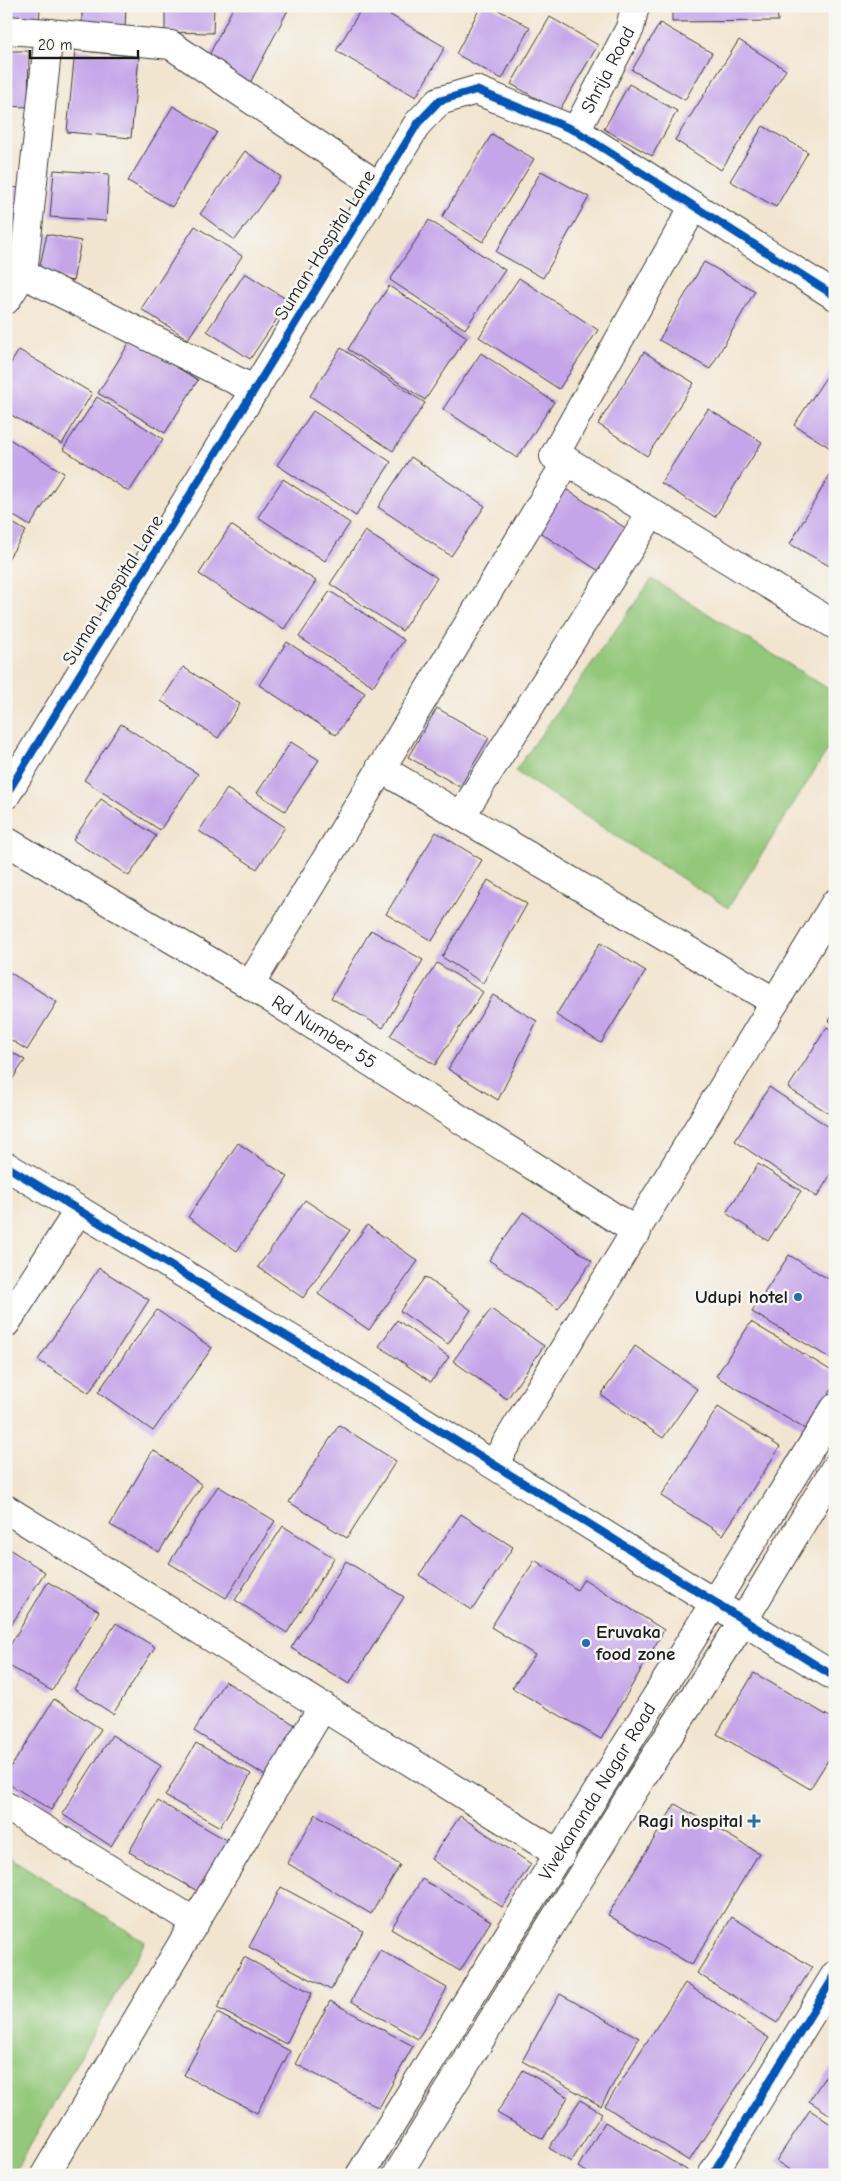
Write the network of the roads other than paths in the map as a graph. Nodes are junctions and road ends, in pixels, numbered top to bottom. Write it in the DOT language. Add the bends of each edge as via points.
graph roads {
  1 [pos="635,6"];
  2 [pos="6,30"];
  3 [pos="49,33"];
  4 [pos="576,131"];
  5 [pos="380,187"];
  6 [pos="694,206"];
  7 [pos="23,274"];
  8 [pos="835,296"];
  9 [pos="6,300"];
  10 [pos="255,390"];
  11 [pos="567,461"];
  12 [pos="651,514"];
  13 [pos="835,625"];
  14 [pos="380,768"];
  15 [pos="6,795"];
  16 [pos="461,816"];
  17 [pos="6,840"];
  18 [pos="835,904"];
  19 [pos="250,985"];
  20 [pos="775,1002"];
  21 [pos="6,1166"];
  22 [pos="79,1210"];
  23 [pos="637,1232"];
  24 [pos="6,1323"];
  25 [pos="835,1408"];
  26 [pos="494,1464"];
  27 [pos="835,1468"];
  28 [pos="6,1509"];
  29 [pos="715,1602"];
  30 [pos="743,1621"];
  31 [pos="835,1676"];
  32 [pos="323,1706"];
  33 [pos="6,1806"];
  34 [pos="560,1855"];
  35 [pos="194,1922"];
  36 [pos="835,1975"];
  37 [pos="826,2007"];
  38 [pos="45,2175"];
  39 [pos="360,2175"];
  40 [pos="397,2175"];
  41 [pos="712,2175"];
  1 -- 4 [label="street, Shrija Road" via="630,28"];
  2 -- 3 [label="street"];
  3 -- 5 [label="street" via="171,45"];
  3 -- 7 [label="street"];
  4 -- 5 [label="street, Suman Hospital Lane" via="476,90 439,101 418,123"];
  4 -- 6 [label="street, Suman Hospital Lane"];
  5 -- 10 [label="street, Suman Hospital Lane"];
  6 -- 8 [label="street, Suman Hospital Lane"];
  6 -- 11 [label="street" via="554,456"];
  7 -- 9 [label="street"];
  7 -- 10 [label="street"];
  10 -- 15 [label="street, Suman Hospital Lane"];
  11 -- 12 [label="street"];
  11 -- 14 [label="street"];
  12 -- 13 [label="street"];
  12 -- 16 [label="street"];
  14 -- 16 [label="street"];
  14 -- 19 [label="street"];
  16 -- 20 [label="street"];
  17 -- 19 [label="street, Rd Number 55"];
  18 -- 20 [label="street"];
  19 -- 23 [label="street, Rd Number 55"];
  20 -- 23 [label="street"];
  21 -- 22 [label="street"];
  22 -- 24 [label="street"];
  22 -- 26 [label="street"];
  23 -- 26 [label="street"];
  25 -- 29 [label="street, Vivekananda Nagar Road"];
  26 -- 29 [label="street"];
  27 -- 30 [label="street, Vivekananda Nagar Road"];
  28 -- 32 [label="street"];
  29 -- 30 [label="street"];
  29 -- 34 [label="street, Vivekananda Nagar Road"];
  30 -- 31 [label="street"];
  30 -- 40 [label="street, Vivekananda Nagar Road" via="642,1777"];
  32 -- 34 [label="street"];
  32 -- 35 [label="street"];
  33 -- 35 [label="street"];
  34 -- 39 [label="street, Vivekananda Nagar Road"];
  35 -- 38 [label="street"];
  36 -- 37 [label="street"];
  37 -- 41 [label="street"];
}
